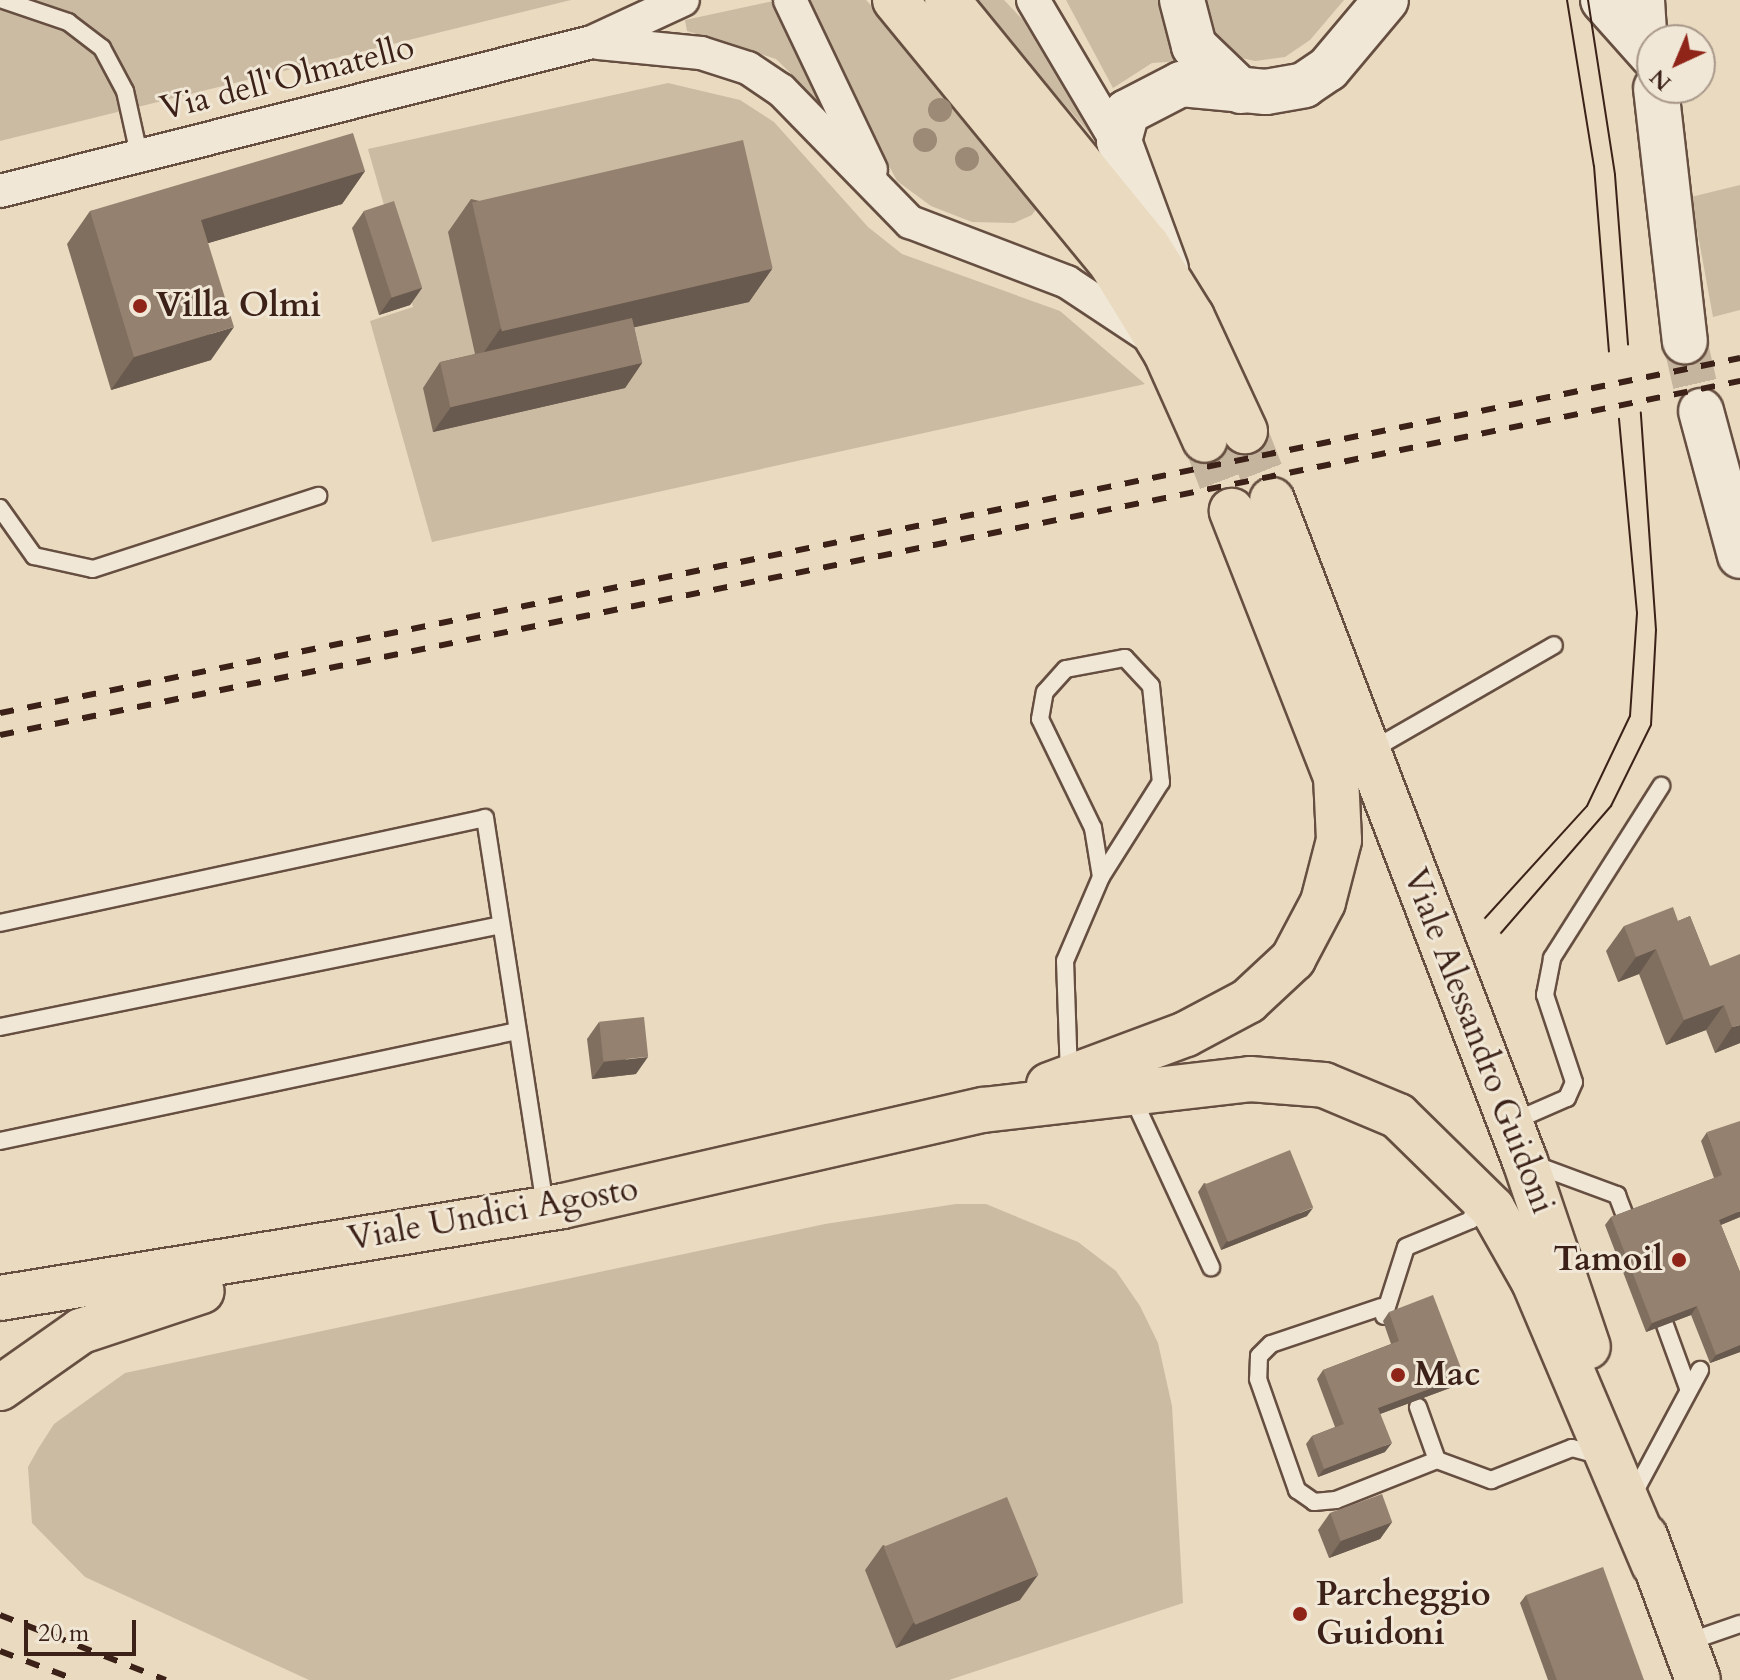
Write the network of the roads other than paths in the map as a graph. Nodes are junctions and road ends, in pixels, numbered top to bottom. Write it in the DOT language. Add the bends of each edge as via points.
graph roads {
  1 [pos="3,0"];
  2 [pos="683,0"];
  3 [pos="790,0"];
  4 [pos="895,0"];
  5 [pos="947,0"];
  6 [pos="1033,0"];
  7 [pos="1182,0"];
  8 [pos="1603,0"];
  9 [pos="1648,0"];
  10 [pos="1378,4"];
  11 [pos="1650,24"];
  12 [pos="1636,33"];
  13 [pos="592,42"];
  14 [pos="1241,91"];
  15 [pos="1658,104"];
  16 [pos="1123,152"];
  17 [pos="139,154"];
  18 [pos="0,191"];
  19 [pos="904,218"];
  20 [pos="1170,283"];
  21 [pos="1685,341"];
  22 [pos="1166,353"];
  23 [pos="1701,411"];
  24 [pos="318,496"];
  25 [pos="1252,506"];
  26 [pos="0,508"];
  27 [pos="1740,556"];
  28 [pos="1554,645"];
  29 [pos="1350,755"];
  30 [pos="1661,786"];
  31 [pos="1101,877"];
  32 [pos="0,923"];
  33 [pos="501,925"];
  34 [pos="0,1027"];
  35 [pos="517,1031"];
  36 [pos="1069,1077"];
  37 [pos="1130,1093"];
  38 [pos="983,1110"];
  39 [pos="0,1141"];
  40 [pos="1518,1142"];
  41 [pos="1465,1176"];
  42 [pos="532,1211"];
  43 [pos="1626,1218"];
  44 [pos="1211,1267"];
  45 [pos="0,1298"];
  46 [pos="1665,1325"];
  47 [pos="1700,1370"];
  48 [pos="0,1388"];
  49 [pos="1688,1388"];
  50 [pos="1418,1407"];
  51 [pos="1437,1460"];
  52 [pos="1623,1482"];
  53 [pos="1740,1624"];
  54 [pos="1690,1662"];
  1 -- 17 [label="lane" via="68,22 102,48 125,91"];
  2 -- 13 [label="street, Via dell'Olmatello"];
  3 -- 19 [label="street"];
  4 -- 22 [label="main road" via="1069,205"];
  5 -- 20 [label="main road" via="1086,163"];
  6 -- 16 [label="street"];
  7 -- 14 [label="street" via="1194,46"];
  8 -- 12 [label="street"];
  9 -- 11 [label="street"];
  10 -- 14 [label="street" via="1315,79 1284,90"];
  13 -- 17 [label="street, Via dell'Olmatello"];
  13 -- 19 [label="street, Via dell'Olmatello" via="701,53 748,68 781,90"];
  14 -- 16 [label="street" via="1181,84 1152,93 1121,122"];
  15 -- 21 [label="street"];
  16 -- 20 [label="street"];
  17 -- 18 [label="street, Via dell'Olmatello"];
  19 -- 22 [label="street" via="1067,282"];
  20 -- 22 [label="main road" via="1225,436"];
  23 -- 27 [label="street"];
  24 -- 26 [label="lane" via="93,569 34,556"];
  25 -- 29 [label="main road, Viale Alessandro Guidoni"];
  28 -- 29 [label="lane"];
  29 -- 36 [label="main road, Viale Undici Agosto" via="1339,840 1323,902 1293,959 1216,1020"];
  29 -- 40 [label="main road, Viale Alessandro Guidoni"];
  30 -- 40 [label="lane" via="1552,958 1545,995 1572,1070 1567,1098"];
  31 -- 31 [label="lane" via="1093,828 1040,719 1045,692 1066,669 1125,658 1151,686 1161,782"];
  31 -- 36 [label="lane" via="1065,961"];
  32 -- 33 [label="lane" via="485,818"];
  33 -- 34 [label="lane"];
  33 -- 35 [label="lane"];
  35 -- 39 [label="lane"];
  35 -- 42 [label="lane"];
  36 -- 38 [label="main road, Viale Undici Agosto"];
  37 -- 38 [label="main road, Viale Undici Agosto"];
  37 -- 41 [label="main road, Viale Undici Agosto" via="1250,1079 1324,1085 1398,1116"];
  37 -- 44 [label="lane"];
  38 -- 42 [label="main road, Viale Undici Agosto"];
  40 -- 43 [label="lane" via="1617,1195"];
  40 -- 52 [label="main road, Viale Alessandro Guidoni"];
  41 -- 51 [label="lane" via="1474,1215 1406,1247 1383,1312 1271,1344 1259,1356 1258,1379 1297,1490 1314,1502 1336,1500"];
  41 -- 52 [label="main road, Viale Undici Agosto" via="1534,1282"];
  42 -- 45 [label="main road, Viale Undici Agosto"];
  42 -- 48 [label="main road" via="138,1306 81,1331"];
  46 -- 49 [label="lane"];
  47 -- 49 [label="lane"];
  49 -- 52 [label="lane"];
  50 -- 51 [label="lane"];
  51 -- 52 [label="lane" via="1491,1480 1583,1447"];
  52 -- 54 [label="main road, Viale Undici Agosto"];
  53 -- 54 [label="lane"];
}
